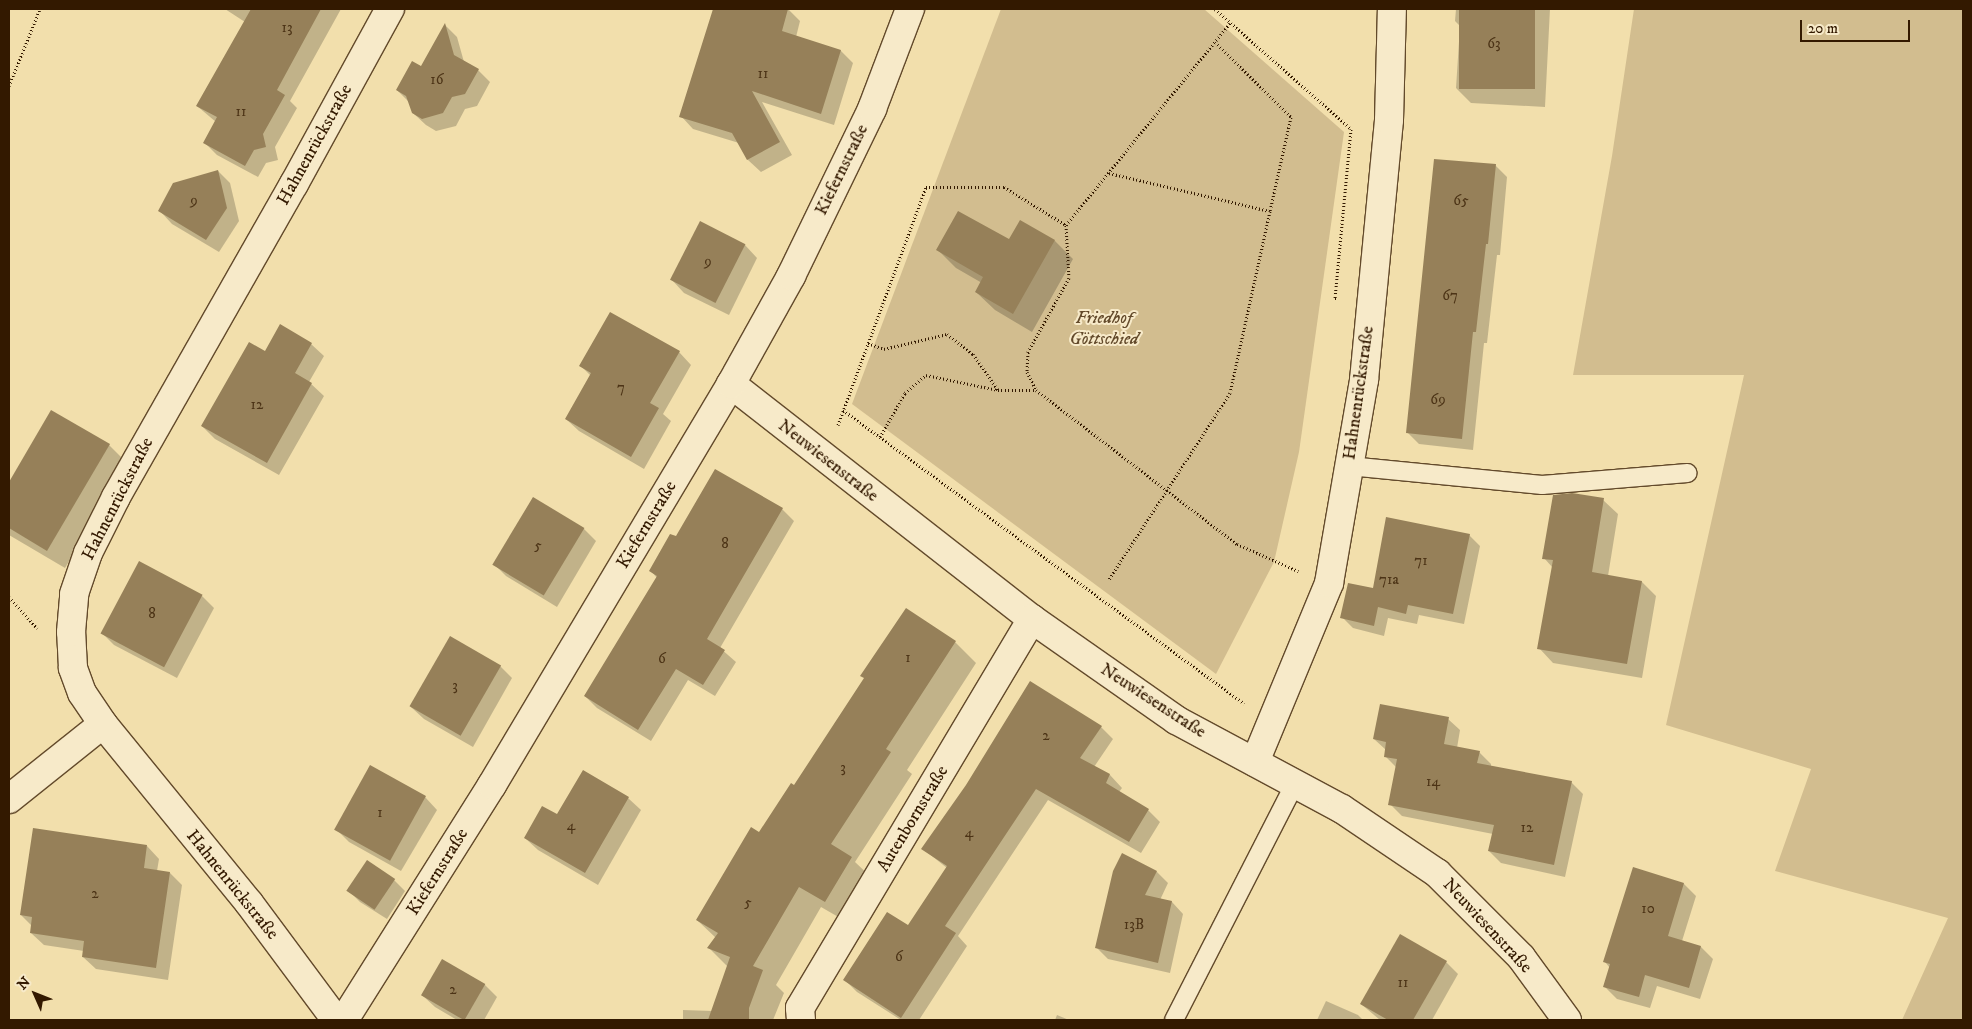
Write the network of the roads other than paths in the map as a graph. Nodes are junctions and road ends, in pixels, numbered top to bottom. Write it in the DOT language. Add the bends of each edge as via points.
graph roads {
  1 [pos="390,9"];
  2 [pos="910,9"];
  3 [pos="1392,9"];
  4 [pos="730,384"];
  5 [pos="1350,466"];
  6 [pos="1688,473"];
  7 [pos="1032,619"];
  8 [pos="103,724"];
  9 [pos="1255,762"];
  10 [pos="1294,785"];
  11 [pos="9,799"];
  12 [pos="336,1020"];
  13 [pos="344,1020"];
  14 [pos="801,1020"];
  15 [pos="1174,1020"];
  16 [pos="1567,1020"];
  1 -- 8 [label="street, Hahnenrückstraße" via="116,497 88,553 74,594 73,668 82,693"];
  2 -- 4 [label="street, Kiefernstraße" via="872,109 791,276"];
  3 -- 5 [label="street, Hahnenrückstraße" via="1390,120 1364,380"];
  4 -- 7 [label="street, Neuwiesenstraße"];
  4 -- 13 [label="street, Kiefernstraße" via="497,777"];
  5 -- 6 [label="lane" via="1542,485"];
  5 -- 9 [label="street, Hahnenrückstraße" via="1329,583"];
  7 -- 9 [label="street, Neuwiesenstraße" via="1176,720"];
  7 -- 14 [label="street, Autenbornstraße" via="800,1008"];
  8 -- 11 [label="street"];
  8 -- 12 [label="street, Hahnenrückstraße" via="248,903"];
  9 -- 10 [label="street, Neuwiesenstraße"];
  10 -- 15 [label="lane"];
  10 -- 16 [label="street, Neuwiesenstraße" via="1342,809 1436,872 1521,958"];
}
